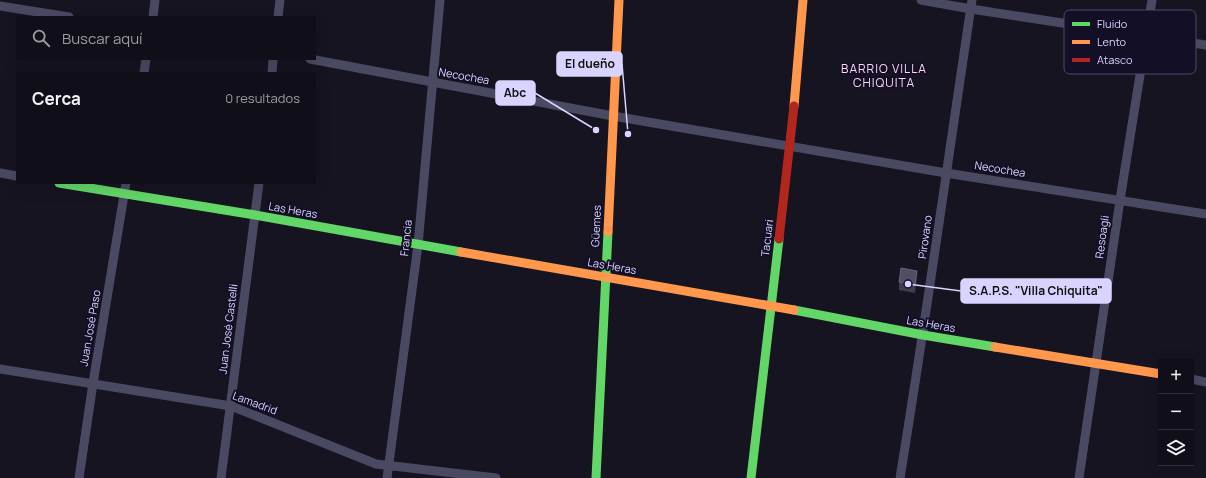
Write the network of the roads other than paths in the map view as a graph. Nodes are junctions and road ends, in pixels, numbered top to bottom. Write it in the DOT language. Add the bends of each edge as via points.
graph roads {
  1 [pos="155,0"];
  2 [pos="280,0"];
  3 [pos="440,0"];
  4 [pos="619,0"];
  5 [pos="804,0"];
  6 [pos="921,0"];
  7 [pos="1152,0"];
  8 [pos="972,5"];
  9 [pos="0,6"];
  10 [pos="1151,10"];
  11 [pos="63,16"];
  12 [pos="153,16"];
  13 [pos="278,16"];
  14 [pos="1064,21"];
  15 [pos="1196,43"];
  16 [pos="1206,45"];
  17 [pos="146,60"];
  18 [pos="273,60"];
  19 [pos="315,60"];
  20 [pos="144,72"];
  21 [pos="272,72"];
  22 [pos="1141,74"];
  23 [pos="432,83"];
  24 [pos="613,116"];
  25 [pos="790,146"];
  26 [pos="0,173"];
  27 [pos="946,173"];
  28 [pos="16,176"];
  29 [pos="65,184"];
  30 [pos="126,184"];
  31 [pos="258,184"];
  32 [pos="124,194"];
  33 [pos="1120,200"];
  34 [pos="1206,214"];
  35 [pos="255,216"];
  36 [pos="418,245"];
  37 [pos="605,277"];
  38 [pos="772,306"];
  39 [pos="923,335"];
  40 [pos="1096,364"];
  41 [pos="0,369"];
  42 [pos="1158,374"];
  43 [pos="1194,380"];
  44 [pos="1206,382"];
  45 [pos="93,383"];
  46 [pos="231,406"];
  47 [pos="389,467"];
  48 [pos="79,478"];
  49 [pos="221,478"];
  50 [pos="387,478"];
  51 [pos="496,478"];
  52 [pos="596,478"];
  53 [pos="751,478"];
  54 [pos="900,478"];
  55 [pos="1079,478"];
  1 -- 12 [label="street"];
  2 -- 13 [label="street"];
  3 -- 23 [label="street, Francia"];
  4 -- 24 [label="street, Güemes"];
  5 -- 25 [label="street, Tacuari"];
  6 -- 8 [label="street"];
  7 -- 10 [label="street, Resoagli"];
  8 -- 14 [label="street"];
  8 -- 27 [label="street, Pirovano"];
  9 -- 11 [label="street"];
  15 -- 16 [label="street"];
  17 -- 20 [label="street"];
  18 -- 21 [label="street"];
  19 -- 23 [label="street, Necochea"];
  22 -- 33 [label="street, Resoagli"];
  23 -- 24 [label="street, Necochea"];
  23 -- 36 [label="street, Francia"];
  24 -- 25 [label="street, Necochea"];
  24 -- 37 [label="street, Güemes"];
  25 -- 27 [label="street, Necochea"];
  25 -- 38 [label="street, Tacuari"];
  26 -- 28 [label="street"];
  27 -- 33 [label="street, Necochea"];
  27 -- 39 [label="street, Pirovano"];
  29 -- 32 [label="street, Las Heras"];
  30 -- 32 [label="street, Juan José Paso"];
  31 -- 35 [label="street, Juan José Castelli"];
  32 -- 35 [label="street, Las Heras"];
  32 -- 45 [label="street, Juan José Paso"];
  33 -- 34 [label="street, Necochea"];
  33 -- 40 [label="street, Resoagli"];
  35 -- 36 [label="street, Las Heras"];
  35 -- 46 [label="street, Juan José Castelli"];
  36 -- 37 [label="street, Las Heras"];
  36 -- 47 [label="street, Francia"];
  37 -- 38 [label="street, Las Heras"];
  37 -- 52 [label="street, Güemes"];
  38 -- 39 [label="street, Las Heras"];
  38 -- 53 [label="street, Tacuari"];
  39 -- 40 [label="street, Las Heras"];
  39 -- 54 [label="street, Pirovano"];
  40 -- 42 [label="street, Las Heras"];
  40 -- 55 [label="street, Resoagli"];
  41 -- 45 [label="street, Lamadrid"];
  43 -- 44 [label="street"];
  45 -- 46 [label="street, Lamadrid"];
  45 -- 48 [label="street, Juan José Paso"];
  46 -- 47 [label="street, Lamadrid"];
  46 -- 49 [label="street, Juan José Castelli"];
  47 -- 50 [label="street, Francia"];
  47 -- 51 [label="street, Lamadrid"];
}
